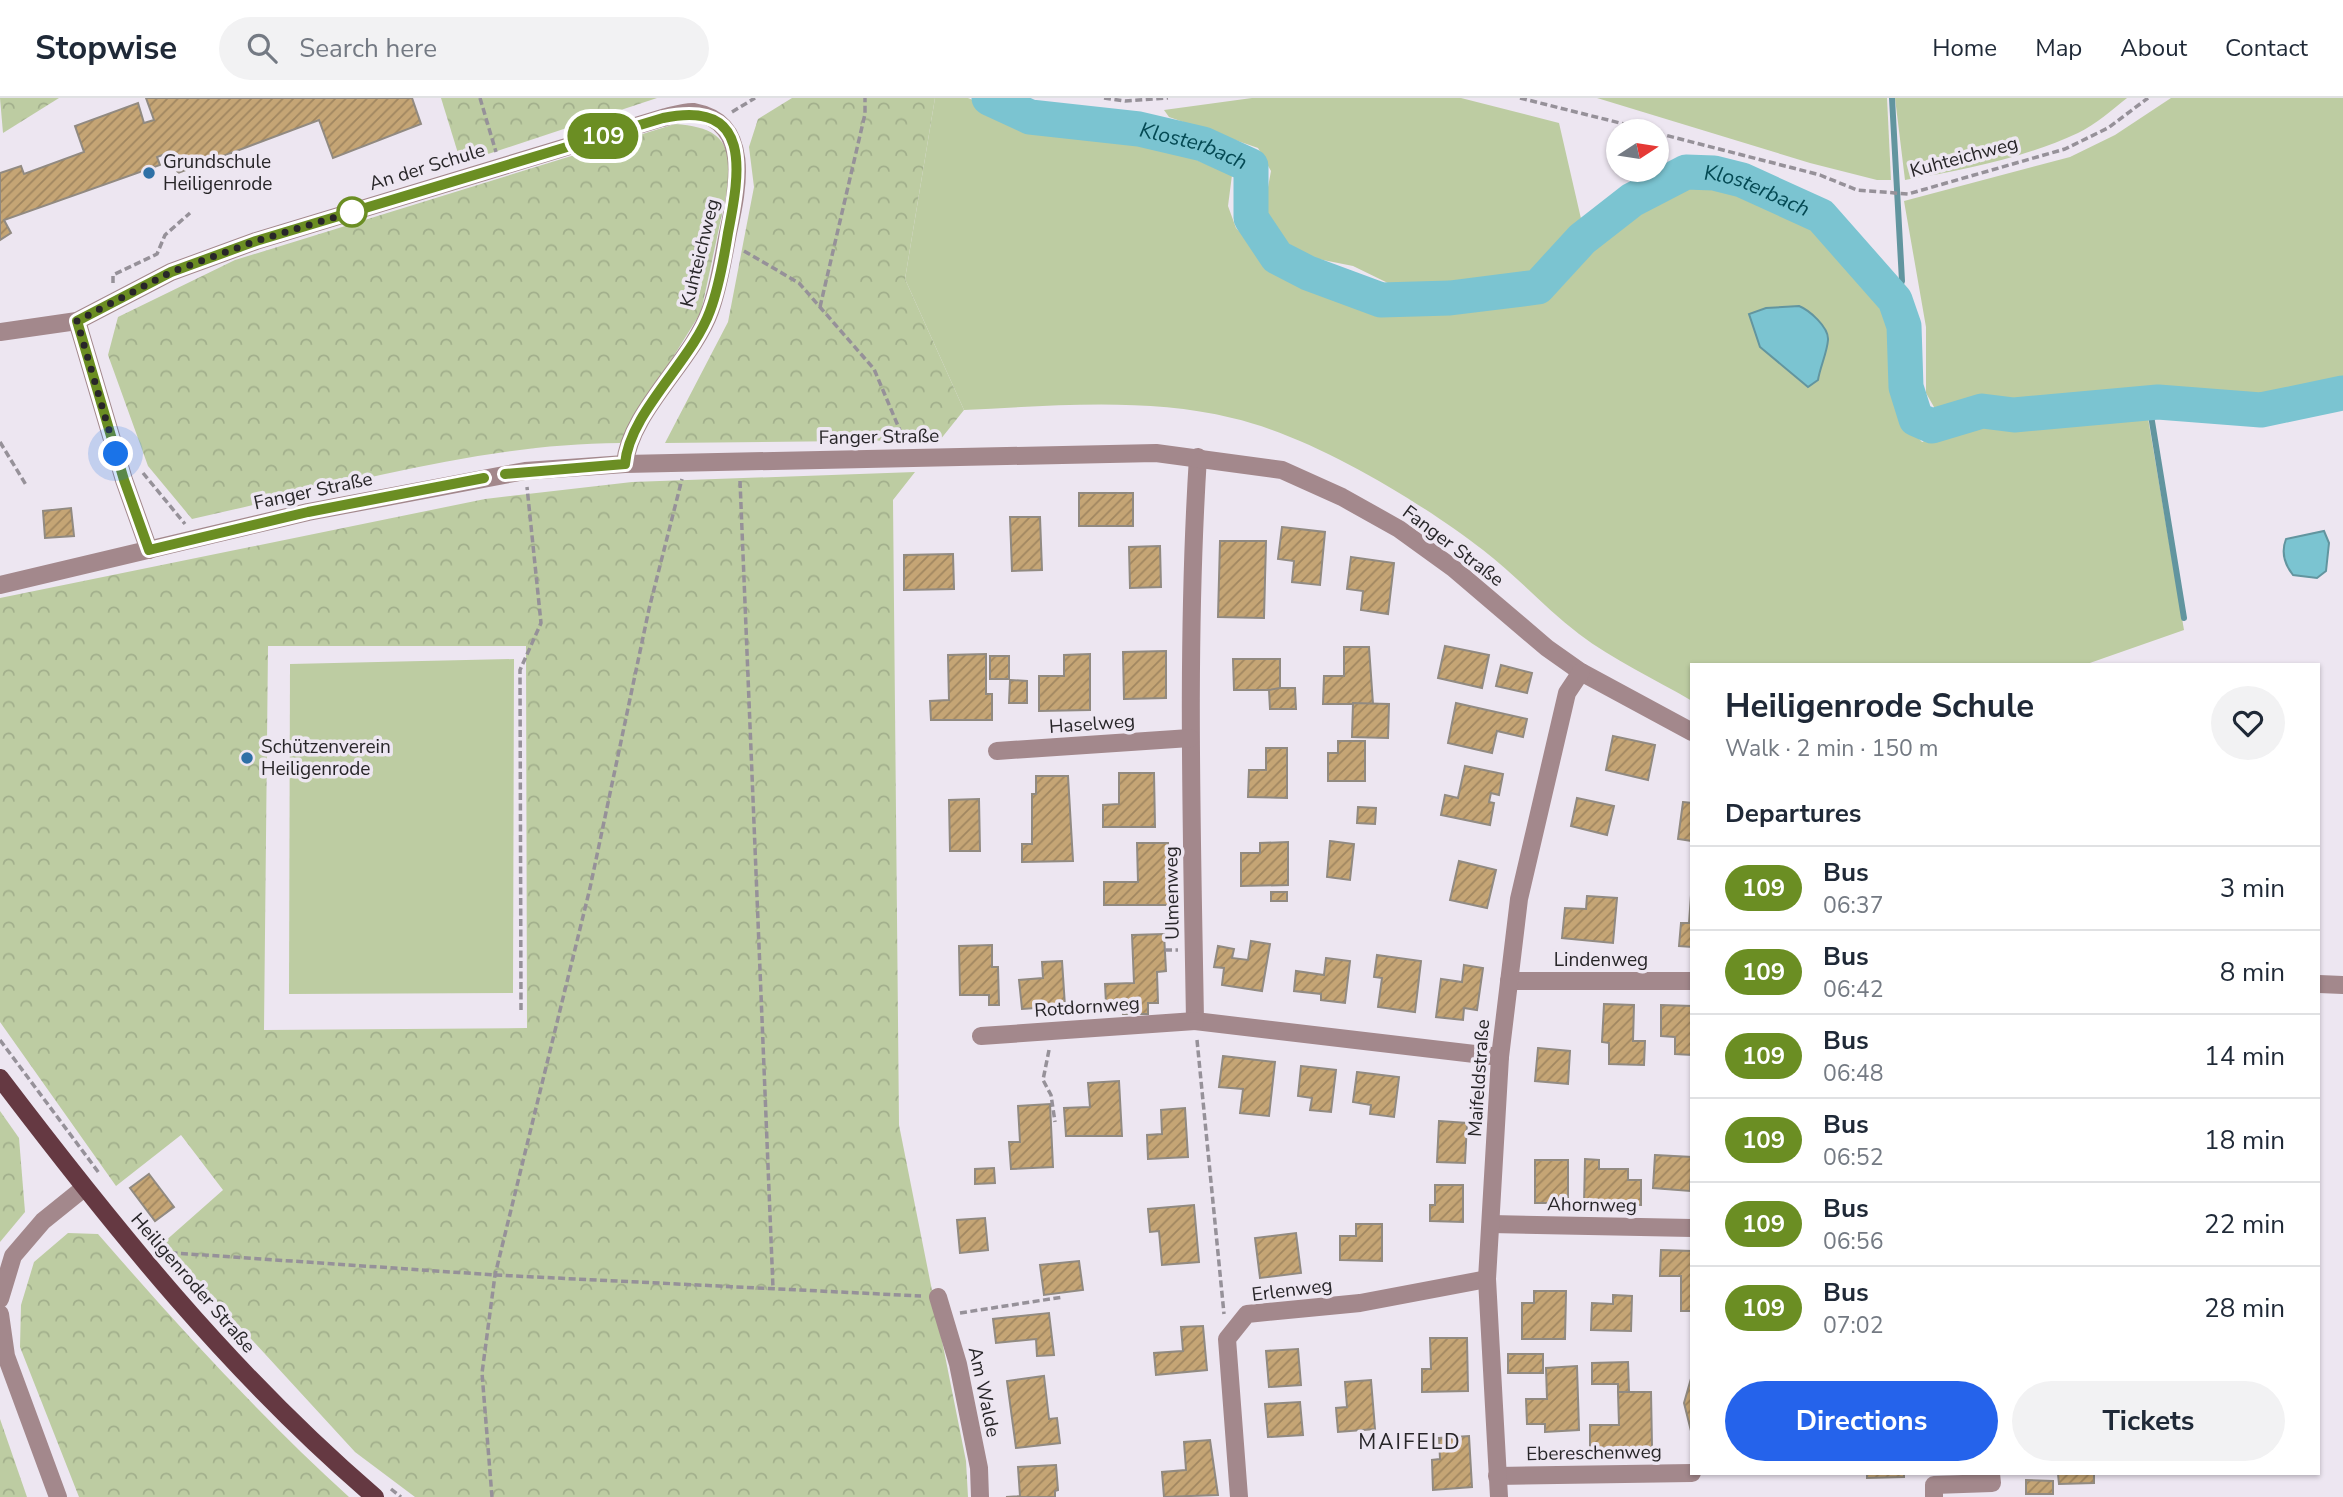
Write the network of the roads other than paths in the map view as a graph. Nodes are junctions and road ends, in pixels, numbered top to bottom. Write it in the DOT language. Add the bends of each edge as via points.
graph roads {
  1 [pos="718,121"];
  2 [pos="77,321"];
  3 [pos="0,332"];
  4 [pos="1198,457"];
  5 [pos="625,464"];
  6 [pos="149,550"];
  7 [pos="0,585"];
  8 [pos="1581,672"];
  9 [pos="1690,731"];
  10 [pos="1190,738"];
  11 [pos="997,751"];
  12 [pos="1509,981"];
  13 [pos="1690,981"];
  14 [pos="2320,984"];
  15 [pos="2343,985"];
  16 [pos="1195,1021"];
  17 [pos="981,1036"];
  18 [pos="1500,1057"];
  19 [pos="0,1078"];
  20 [pos="84,1188"];
  21 [pos="1491,1224"];
  22 [pos="1690,1228"];
  23 [pos="1487,1279"];
  24 [pos="937,1297"];
  25 [pos="0,1299"];
  26 [pos="0,1314"];
  27 [pos="1690,1473"];
  28 [pos="1991,1475"];
  29 [pos="1497,1476"];
  30 [pos="58,1497"];
  31 [pos="374,1497"];
  32 [pos="980,1497"];
  33 [pos="1239,1497"];
  34 [pos="1499,1497"];
  35 [pos="1934,1497"];
  1 -- 2 [label="street, An der Schule" via="692,112 663,118 256,241 171,272"];
  1 -- 5 [label="street, Kuhteichweg" via="735,146 739,178 710,311 633,434"];
  2 -- 3 [label="street, An der Schule"];
  2 -- 6 [label="street"];
  4 -- 5 [label="street, Fanger Straße" via="1111,452"];
  4 -- 8 [label="street, Fanger Straße" via="1282,470 1342,496 1453,568"];
  4 -- 10 [label="street, Ulmenweg" via="1192,542"];
  5 -- 6 [label="street, Fanger Straße" via="525,471 308,512"];
  6 -- 7 [label="street, Fanger Straße"];
  8 -- 9 [label="street, Fanger Straße"];
  8 -- 12 [label="street, Maifeldstraße" via="1567,693 1549,770 1519,899"];
  10 -- 11 [label="street, Haselweg"];
  10 -- 16 [label="street, Ulmenweg"];
  12 -- 13 [label="street, Lindenweg"];
  12 -- 18 [label="street, Maifeldstraße"];
  14 -- 15 [label="street"];
  16 -- 17 [label="street, Rotdornweg"];
  16 -- 18 [label="street"];
  18 -- 21 [label="street, Maifeldstraße"];
  19 -- 20 [label="main road, Heiligenroder Straße"];
  20 -- 25 [label="street" via="43,1221 13,1256"];
  20 -- 31 [label="main road, Heiligenroder Straße" via="230,1360"];
  21 -- 22 [label="street, Ahornweg"];
  21 -- 23 [label="street, Maifeldstraße"];
  23 -- 29 [label="street, Maifeldstraße"];
  23 -- 33 [label="street, Erlenweg" via="1360,1303 1247,1314 1227,1339"];
  24 -- 32 [label="street, Am Walde" via="958,1364 979,1468"];
  26 -- 30 [label="street" via="6,1356"];
  27 -- 29 [label="street, Ebereschenweg"];
  28 -- 35 [label="street" via="1992,1483 1934,1485"];
  29 -- 34 [label="street, Maifeldstraße"];
}
